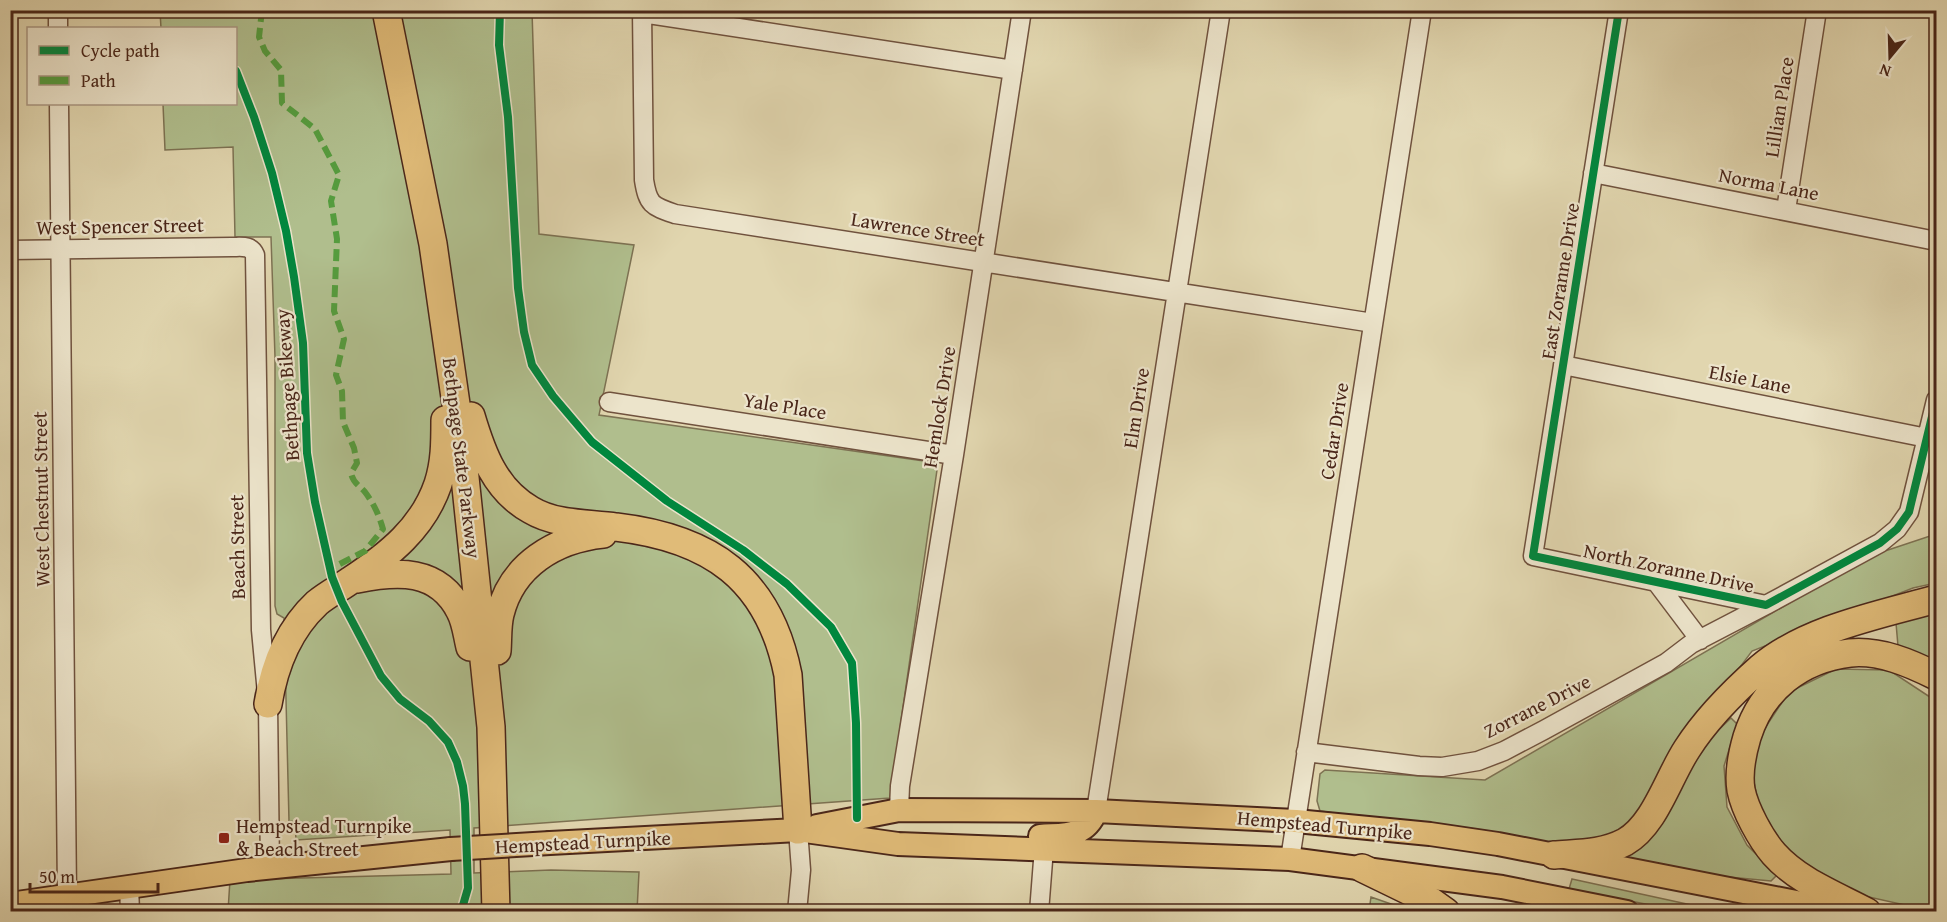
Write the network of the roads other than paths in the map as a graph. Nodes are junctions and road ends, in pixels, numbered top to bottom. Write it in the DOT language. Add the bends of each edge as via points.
graph roads {
  1 [pos="58,10"];
  2 [pos="386,10"];
  3 [pos="1022,10"];
  4 [pos="1221,10"];
  5 [pos="1422,10"];
  6 [pos="1619,10"];
  7 [pos="1817,10"];
  8 [pos="642,12"];
  9 [pos="58,27"];
  10 [pos="1013,70"];
  11 [pos="59,105"];
  12 [pos="1593,172"];
  13 [pos="1786,210"];
  14 [pos="1936,241"];
  15 [pos="229,247"];
  16 [pos="61,249"];
  17 [pos="10,250"];
  18 [pos="983,262"];
  19 [pos="1177,292"];
  20 [pos="1373,323"];
  21 [pos="446,333"];
  22 [pos="1563,365"];
  23 [pos="1936,400"];
  24 [pos="609,402"];
  25 [pos="1927,438"];
  26 [pos="954,455"];
  27 [pos="643,530"];
  28 [pos="1533,556"];
  29 [pos="350,581"];
  30 [pos="1657,583"];
  31 [pos="1936,599"];
  32 [pos="1766,605"];
  33 [pos="1700,640"];
  34 [pos="1936,676"];
  35 [pos="268,704"];
  36 [pos="490,727"];
  37 [pos="1306,752"];
  38 [pos="899,810"];
  39 [pos="1096,811"];
  40 [pos="1296,821"];
  41 [pos="798,830"];
  42 [pos="949,845"];
  43 [pos="1044,848"];
  44 [pos="1554,855"];
  45 [pos="1290,859"];
  46 [pos="270,868"];
  47 [pos="1362,868"];
  48 [pos="129,886"];
  49 [pos="67,895"];
  50 [pos="10,904"];
  51 [pos="130,912"];
  52 [pos="496,912"];
  53 [pos="797,912"];
  54 [pos="1039,912"];
  55 [pos="1446,912"];
  56 [pos="1627,912"];
  57 [pos="1847,912"];
  58 [pos="1867,912"];
  1 -- 9 [label="street"];
  2 -- 21 [label="highway, Bethpage State Parkway" via="433,244"];
  3 -- 10 [label="street, Hemlock Drive"];
  4 -- 19 [label="street, Elm Drive"];
  5 -- 20 [label="street, Cedar Drive"];
  6 -- 12 [label="street, East Zoranne Drive"];
  7 -- 13 [label="street, Lillian Place"];
  8 -- 10 [label="street"];
  8 -- 18 [label="street, Lawrence Street" via="644,180 646,198 655,207 675,214"];
  10 -- 18 [label="street, Hemlock Drive"];
  11 -- 16 [label="street, West Chestnut Street"];
  12 -- 13 [label="street, Norma Lane"];
  12 -- 22 [label="street, East Zoranne Drive"];
  13 -- 14 [label="street, Norma Lane"];
  15 -- 16 [label="street, West Spencer Street"];
  15 -- 35 [label="street, Beach Street" via="248,247 255,255 261,630"];
  16 -- 17 [label="street, West Spencer Street"];
  16 -- 49 [label="street, West Chestnut Street"];
  18 -- 19 [label="street, Lawrence Street"];
  18 -- 26 [label="street, Hemlock Drive"];
  19 -- 20 [label="street, Lawrence Street"];
  19 -- 39 [label="street, Elm Drive"];
  20 -- 37 [label="street, Cedar Drive"];
  21 -- 27 [label="highway" via="482,453 513,497 533,512 555,519"];
  21 -- 29 [label="highway" via="445,447 439,483 412,531"];
  21 -- 36 [label="highway, Bethpage State Parkway" via="471,524"];
  22 -- 25 [label="street, Elsie Lane"];
  22 -- 28 [label="street, East Zoranne Drive"];
  23 -- 25 [label="street, North Zoranne Drive"];
  24 -- 26 [label="street, Yale Place"];
  25 -- 32 [label="street, North Zoranne Drive" via="1910,507 1897,529 1880,543"];
  26 -- 38 [label="street, Hemlock Drive"];
  27 -- 36 [label="highway" via="568,541 537,558 520,574 500,615"];
  27 -- 41 [label="highway" via="686,542 716,559 744,582 767,612 783,650 788,675"];
  28 -- 30 [label="street, North Zoranne Drive"];
  29 -- 35 [label="highway" via="315,605 297,627 275,669"];
  29 -- 36 [label="highway" via="385,573 407,573 428,580 447,594 461,611 466,625"];
  30 -- 32 [label="street, North Zoranne Drive"];
  30 -- 33 [label="street, North Zoranne Drive"];
  31 -- 44 [label="highway" via="1851,623 1795,645 1761,668 1712,715 1672,773 1644,827 1626,842 1603,852"];
  32 -- 33 [label="street, Zorrane Drive"];
  33 -- 37 [label="street, Zorrane Drive" via="1554,725 1478,761 1419,766"];
  34 -- 58 [label="highway" via="1910,663 1877,655 1851,653 1817,660 1787,677 1768,695 1753,719 1741,757 1742,791 1754,825 1775,855 1806,880"];
  35 -- 46 [label="street, Beach Street"];
  36 -- 52 [label="highway, Bethpage State Parkway"];
  37 -- 40 [label="street, Cedar Drive"];
  38 -- 39 [label="main road, Hempstead Turnpike"];
  38 -- 41 [label="main road, Hempstead Turnpike"];
  39 -- 40 [label="main road, Hempstead Turnpike"];
  39 -- 42 [label="main road" via="1089,825 1077,833"];
  40 -- 44 [label="main road, Hempstead Turnpike" via="1430,834"];
  40 -- 45 [label="street, Cedar Drive"];
  41 -- 42 [label="main road, Hempstead Turnpike" via="898,844"];
  41 -- 46 [label="main road, Hempstead Turnpike, bridge" via="451,849"];
  41 -- 53 [label="street" via="801,870"];
  42 -- 43 [label="main road, Hempstead Turnpike"];
  43 -- 45 [label="main road, Hempstead Turnpike"];
  43 -- 54 [label="street"];
  44 -- 57 [label="main road, Hempstead Turnpike"];
  45 -- 47 [label="main road, Hempstead Turnpike"];
  46 -- 48 [label="main road, Hempstead Turnpike"];
  47 -- 55 [label="highway"];
  47 -- 56 [label="main road, Hempstead Turnpike" via="1502,887"];
  48 -- 49 [label="main road, Hempstead Turnpike"];
  48 -- 51 [label="street"];
  49 -- 50 [label="main road, Hempstead Turnpike"];
}
